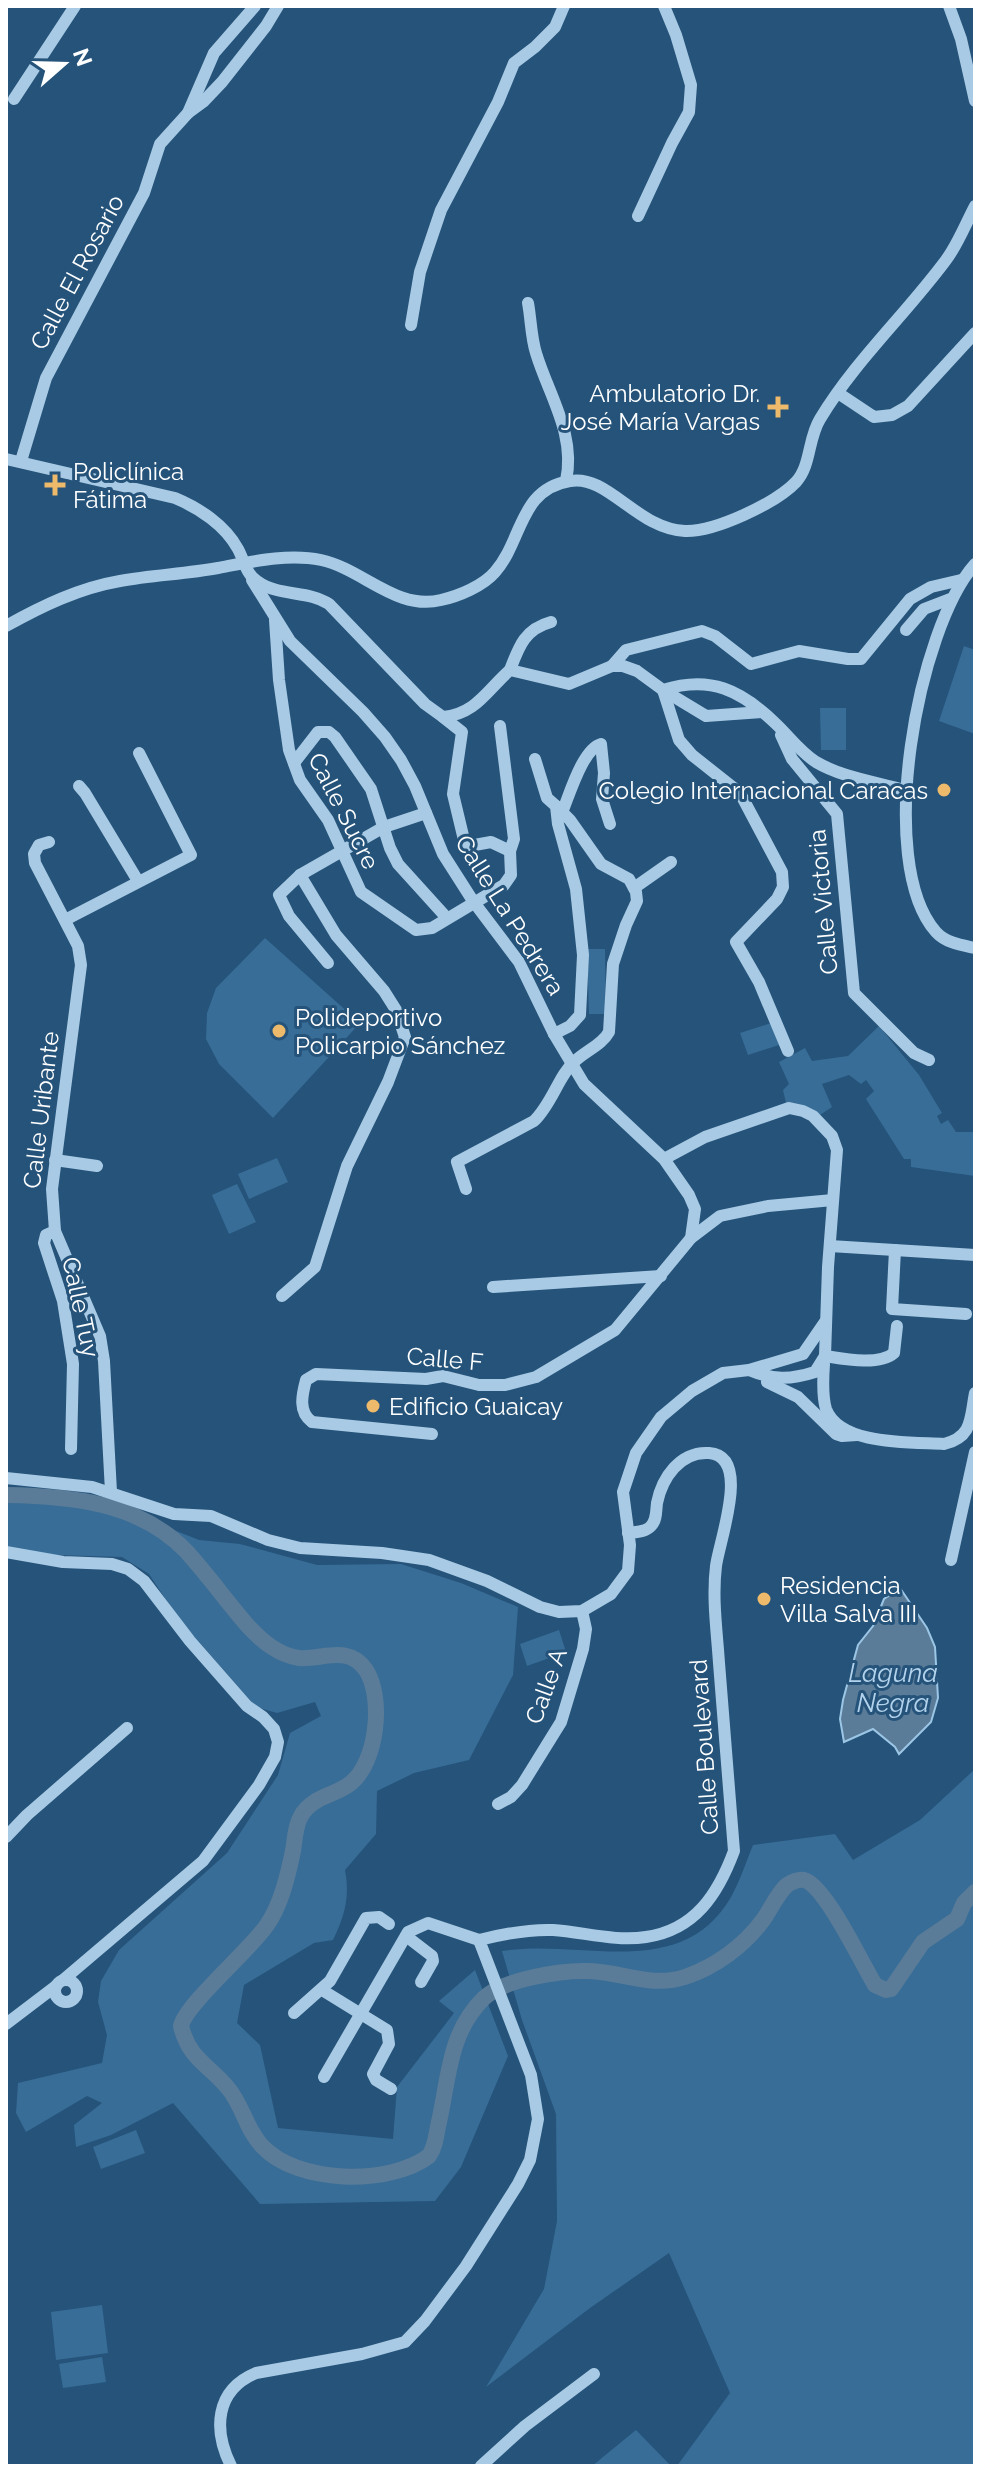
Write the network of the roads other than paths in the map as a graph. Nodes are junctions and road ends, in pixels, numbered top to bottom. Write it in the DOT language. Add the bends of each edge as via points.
graph roads {
  1 [pos="75,6"];
  2 [pos="255,6"];
  3 [pos="278,6"];
  4 [pos="564,6"];
  5 [pos="664,6"];
  6 [pos="949,6"];
  7 [pos="14,99"];
  8 [pos="975,101"];
  9 [pos="188,113"];
  10 [pos="975,206"];
  11 [pos="638,216"];
  12 [pos="528,303"];
  13 [pos="411,325"];
  14 [pos="975,333"];
  15 [pos="838,393"];
  16 [pos="6,459"];
  17 [pos="21,461"];
  18 [pos="566,481"];
  19 [pos="243,562"];
  20 [pos="975,564"];
  21 [pos="252,577"];
  22 [pos="961,580"];
  23 [pos="950,599"];
  24 [pos="275,618"];
  25 [pos="551,622"];
  26 [pos="6,626"];
  27 [pos="906,630"];
  28 [pos="612,666"];
  29 [pos="510,670"];
  30 [pos="663,690"];
  31 [pos="762,712"];
  32 [pos="443,717"];
  33 [pos="777,725"];
  34 [pos="500,726"];
  35 [pos="139,753"];
  36 [pos="535,759"];
  37 [pos="294,763"];
  38 [pos="79,786"];
  39 [pos="904,790"];
  40 [pos="559,808"];
  41 [pos="426,813"];
  42 [pos="610,824"];
  43 [pos="384,827"];
  44 [pos="49,842"];
  45 [pos="510,851"];
  46 [pos="342,852"];
  47 [pos="671,862"];
  48 [pos="300,875"];
  49 [pos="138,881"];
  50 [pos="634,888"];
  51 [pos="473,901"];
  52 [pos="446,917"];
  53 [pos="65,920"];
  54 [pos="975,948"];
  55 [pos="328,963"];
  56 [pos="554,1034"];
  57 [pos="788,1051"];
  58 [pos="929,1060"];
  59 [pos="571,1064"];
  60 [pos="664,1159"];
  61 [pos="55,1160"];
  62 [pos="97,1166"];
  63 [pos="466,1189"];
  64 [pos="833,1200"];
  65 [pos="55,1231"];
  66 [pos="691,1238"];
  67 [pos="830,1246"];
  68 [pos="895,1250"];
  69 [pos="975,1255"];
  70 [pos="661,1276"];
  71 [pos="493,1287"];
  72 [pos="282,1296"];
  73 [pos="966,1314"];
  74 [pos="825,1322"];
  75 [pos="897,1326"];
  76 [pos="791,1358"];
  77 [pos="823,1366"];
  78 [pos="749,1370"];
  79 [pos="975,1393"];
  80 [pos="432,1434"];
  81 [pos="965,1434"];
  82 [pos="857,1435"];
  83 [pos="71,1449"];
  84 [pos="975,1449"];
  85 [pos="6,1478"];
  86 [pos="111,1492"];
  87 [pos="628,1533"];
  88 [pos="6,1552"];
  89 [pos="951,1560"];
  90 [pos="582,1611"];
  91 [pos="127,1728"];
  92 [pos="498,1804"];
  93 [pos="6,1837"];
  94 [pos="389,1924"];
  95 [pos="406,1936"];
  96 [pos="479,1940"];
  97 [pos="88,1959"];
  98 [pos="421,1982"];
  99 [pos="60,1983"];
  100 [pos="322,1990"];
  101 [pos="73,1996"];
  102 [pos="29,2007"];
  103 [pos="294,2013"];
  104 [pos="360,2014"];
  105 [pos="6,2024"];
  106 [pos="324,2077"];
  107 [pos="391,2089"];
  108 [pos="594,2374"];
  109 [pos="231,2466"];
  110 [pos="481,2466"];
  1 -- 7 [label="street"];
  2 -- 9 [label="street, Calle El Rosario" via="214,53"];
  3 -- 9 [label="street, Calle El Rosario" via="222,82"];
  4 -- 13 [label="street" via="555,27 514,63 441,210 420,272"];
  5 -- 11 [label="street" via="691,85 689,112"];
  6 -- 8 [label="street"];
  9 -- 17 [label="street, Calle El Rosario" via="160,144 144,193 46,378"];
  10 -- 15 [label="street" via="947,259"];
  12 -- 18 [label="street" via="535,351 562,420 570,464"];
  14 -- 15 [label="street" via="908,406 892,415 874,417"];
  15 -- 18 [label="street" via="819,421 795,483 716,526 686,531 652,523 603,487"];
  16 -- 17 [label="street, Calle La Pedrera"];
  17 -- 19 [label="street, Calle La Pedrera" via="189,504 220,527"];
  18 -- 19 [label="street" via="533,501 495,573 440,601 392,594 348,569 316,559"];
  19 -- 21 [label="street, Calle La Pedrera"];
  19 -- 26 [label="street" via="104,584"];
  20 -- 22 [label="street"];
  21 -- 24 [label="street, Calle La Pedrera"];
  21 -- 32 [label="street" via="267,587 329,604"];
  22 -- 23 [label="street"];
  22 -- 28 [label="street" via="910,599 860,659 799,651 751,664 702,631 628,649"];
  23 -- 27 [label="street" via="923,610"];
  23 -- 39 [label="street" via="931,652"];
  24 -- 37 [label="street, Calle Sucre" via="279,680"];
  24 -- 41 [label="street, Calle La Pedrera" via="290,641 385,737"];
  25 -- 29 [label="street" via="525,636"];
  28 -- 29 [label="street" via="569,684"];
  28 -- 30 [label="street" via="637,671"];
  29 -- 32 [label="street" via="468,711"];
  30 -- 31 [label="street" via="706,716"];
  30 -- 31 [label="street" via="686,683 710,684"];
  30 -- 57 [label="street" via="679,740 740,793 781,867 781,893 736,943"];
  31 -- 33 [label="street"];
  32 -- 45 [label="street" via="462,732 453,794 465,844 494,843"];
  33 -- 39 [label="street" via="821,765"];
  33 -- 58 [label="street, Calle Victoria" via="792,759 837,814 854,994 914,1053"];
  34 -- 45 [label="street" via="514,839"];
  35 -- 49 [label="street" via="191,855"];
  36 -- 40 [label="street" via="547,798"];
  37 -- 43 [label="street" via="318,732 329,732 371,789"];
  37 -- 46 [label="street, Calle Sucre"];
  38 -- 49 [label="street"];
  39 -- 54 [label="street" via="905,834 926,918 943,938"];
  40 -- 42 [label="street" via="592,748 601,744 602,799"];
  40 -- 50 [label="street" via="601,864 629,879"];
  40 -- 56 [label="street" via="558,824 580,915 583,989 578,1018"];
  41 -- 43 [label="street"];
  41 -- 51 [label="street, Calle La Pedrera" via="443,854"];
  43 -- 46 [label="street"];
  43 -- 52 [label="street" via="398,864"];
  44 -- 53 [label="street, Calle Uribante" via="34,854"];
  45 -- 51 [label="street, Calle Sucre" via="509,880"];
  46 -- 48 [label="street"];
  46 -- 52 [label="street, Calle Sucre" via="361,892 416,930 432,928"];
  47 -- 50 [label="street"];
  48 -- 55 [label="street" via="279,895 289,916"];
  48 -- 72 [label="street" via="336,935 384,991 405,1037 347,1166 315,1267"];
  49 -- 53 [label="street"];
  50 -- 59 [label="street" via="637,901 612,972 608,1033"];
  51 -- 52 [label="street, Calle Sucre"];
  51 -- 56 [label="street, Calle La Pedrera" via="519,962"];
  53 -- 61 [label="street, Calle Uribante" via="81,965"];
  56 -- 59 [label="street, Calle La Pedrera"];
  59 -- 60 [label="street, Calle La Pedrera" via="584,1084"];
  59 -- 63 [label="street" via="534,1121 457,1162"];
  60 -- 64 [label="street" via="742,1124 789,1108 803,1111 832,1136 837,1150"];
  60 -- 66 [label="street, Calle La Pedrera" via="695,1209"];
  61 -- 62 [label="street"];
  61 -- 65 [label="street, Calle Uribante"];
  64 -- 66 [label="street, Calle F" via="732,1211"];
  64 -- 67 [label="street"];
  65 -- 83 [label="street, Calle Tuy" via="44,1237 71,1349"];
  65 -- 86 [label="street, Calle Uribante" via="100,1336"];
  66 -- 70 [label="street, Calle F"];
  67 -- 68 [label="street"];
  67 -- 74 [label="street"];
  68 -- 69 [label="street"];
  68 -- 73 [label="street" via="892,1309"];
  70 -- 71 [label="street"];
  70 -- 80 [label="street, Calle F" via="615,1330 536,1377 505,1385 443,1376 316,1374 306,1380 301,1398 312,1422"];
  74 -- 76 [label="street" via="808,1350"];
  74 -- 77 [label="street"];
  75 -- 77 [label="street" via="894,1353 887,1358 842,1359"];
  76 -- 77 [label="street"];
  76 -- 78 [label="street"];
  77 -- 78 [label="street" via="808,1375 778,1380"];
  77 -- 82 [label="street" via="828,1413"];
  78 -- 82 [label="street" via="798,1397 836,1434"];
  78 -- 87 [label="street" via="723,1373 692,1391 669,1408 642,1442 623,1492"];
  79 -- 81 [label="street"];
  81 -- 82 [label="street" via="944,1444"];
  81 -- 84 [label="street"];
  84 -- 89 [label="street"];
  85 -- 86 [label="street"];
  86 -- 90 [label="street" via="174,1514 211,1516 300,1548 429,1560 540,1607"];
  87 -- 90 [label="street" via="624,1578 611,1594"];
  87 -- 96 [label="street, Calle Boulevard" via="653,1523 666,1477 679,1463 711,1453 729,1466 732,1483 715,1568 734,1851 712,1898 690,1919 665,1932 643,1938 530,1930"];
  88 -- 97 [label="street" via="128,1569 144,1581 247,1706 274,1729 278,1742 259,1785 203,1861"];
  90 -- 92 [label="street, Calle A" via="583,1649 561,1722 522,1785"];
  91 -- 93 [label="street"];
  94 -- 100 [label="street" via="366,1918"];
  95 -- 96 [label="street" via="428,1923"];
  95 -- 98 [label="street" via="432,1956"];
  95 -- 104 [label="street"];
  96 -- 109 [label="street" via="531,2075 538,2119 530,2160 457,2279 405,2342 241,2379 223,2407 219,2426"];
  97 -- 99 [label="street"];
  97 -- 101 [label="street"];
  99 -- 101 [label="street" via="73,1982"];
  99 -- 101 [label="street" via="56,1995 63,2001"];
  99 -- 102 [label="street"];
  100 -- 103 [label="street"];
  100 -- 104 [label="street"];
  101 -- 102 [label="street"];
  102 -- 105 [label="street"];
  104 -- 106 [label="street"];
  104 -- 107 [label="street" via="389,2033 373,2074"];
  108 -- 110 [label="street" via="525,2426 499,2457"];
}
